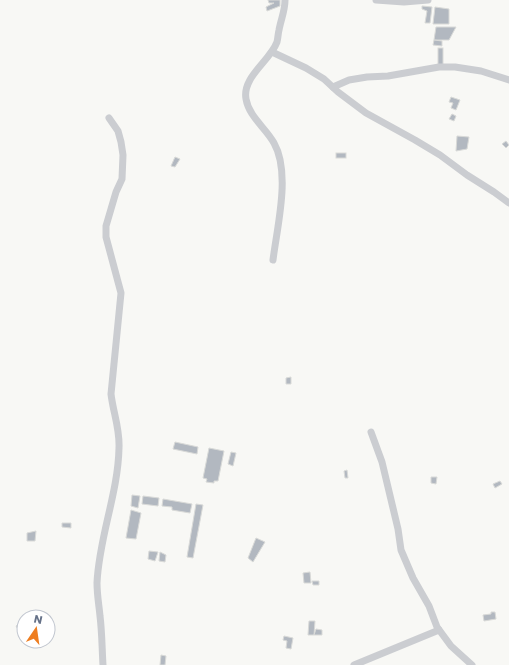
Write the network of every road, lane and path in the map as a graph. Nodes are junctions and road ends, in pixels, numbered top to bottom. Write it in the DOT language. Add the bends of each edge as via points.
graph roads {
  1 [pos="285,0"];
  2 [pos="376,0"];
  3 [pos="428,0"];
  4 [pos="272,52"];
  5 [pos="509,80"];
  6 [pos="333,87"];
  7 [pos="109,118"];
  8 [pos="509,203"];
  9 [pos="273,260"];
  10 [pos="371,432"];
  11 [pos="439,630"];
  12 [pos="103,665"];
  13 [pos="354,665"];
  14 [pos="472,665"];
  1 -- 4 [label="street" via="277,42"];
  2 -- 3 [label="street"];
  4 -- 6 [label="street" via="306,68"];
  4 -- 9 [label="street" via="257,69 247,87 246,99 254,117 275,143 283,175"];
  5 -- 6 [label="street" via="481,71 438,67 349,80"];
  6 -- 8 [label="street" via="366,113 440,155"];
  7 -- 12 [label="street" via="118,131 123,155 122,179 106,226 106,237 121,293 111,394 119,439 119,456 97,583"];
  10 -- 11 [label="street" via="382,462 401,550"];
  11 -- 13 [label="street"];
  11 -- 14 [label="street" via="451,646"];
}
